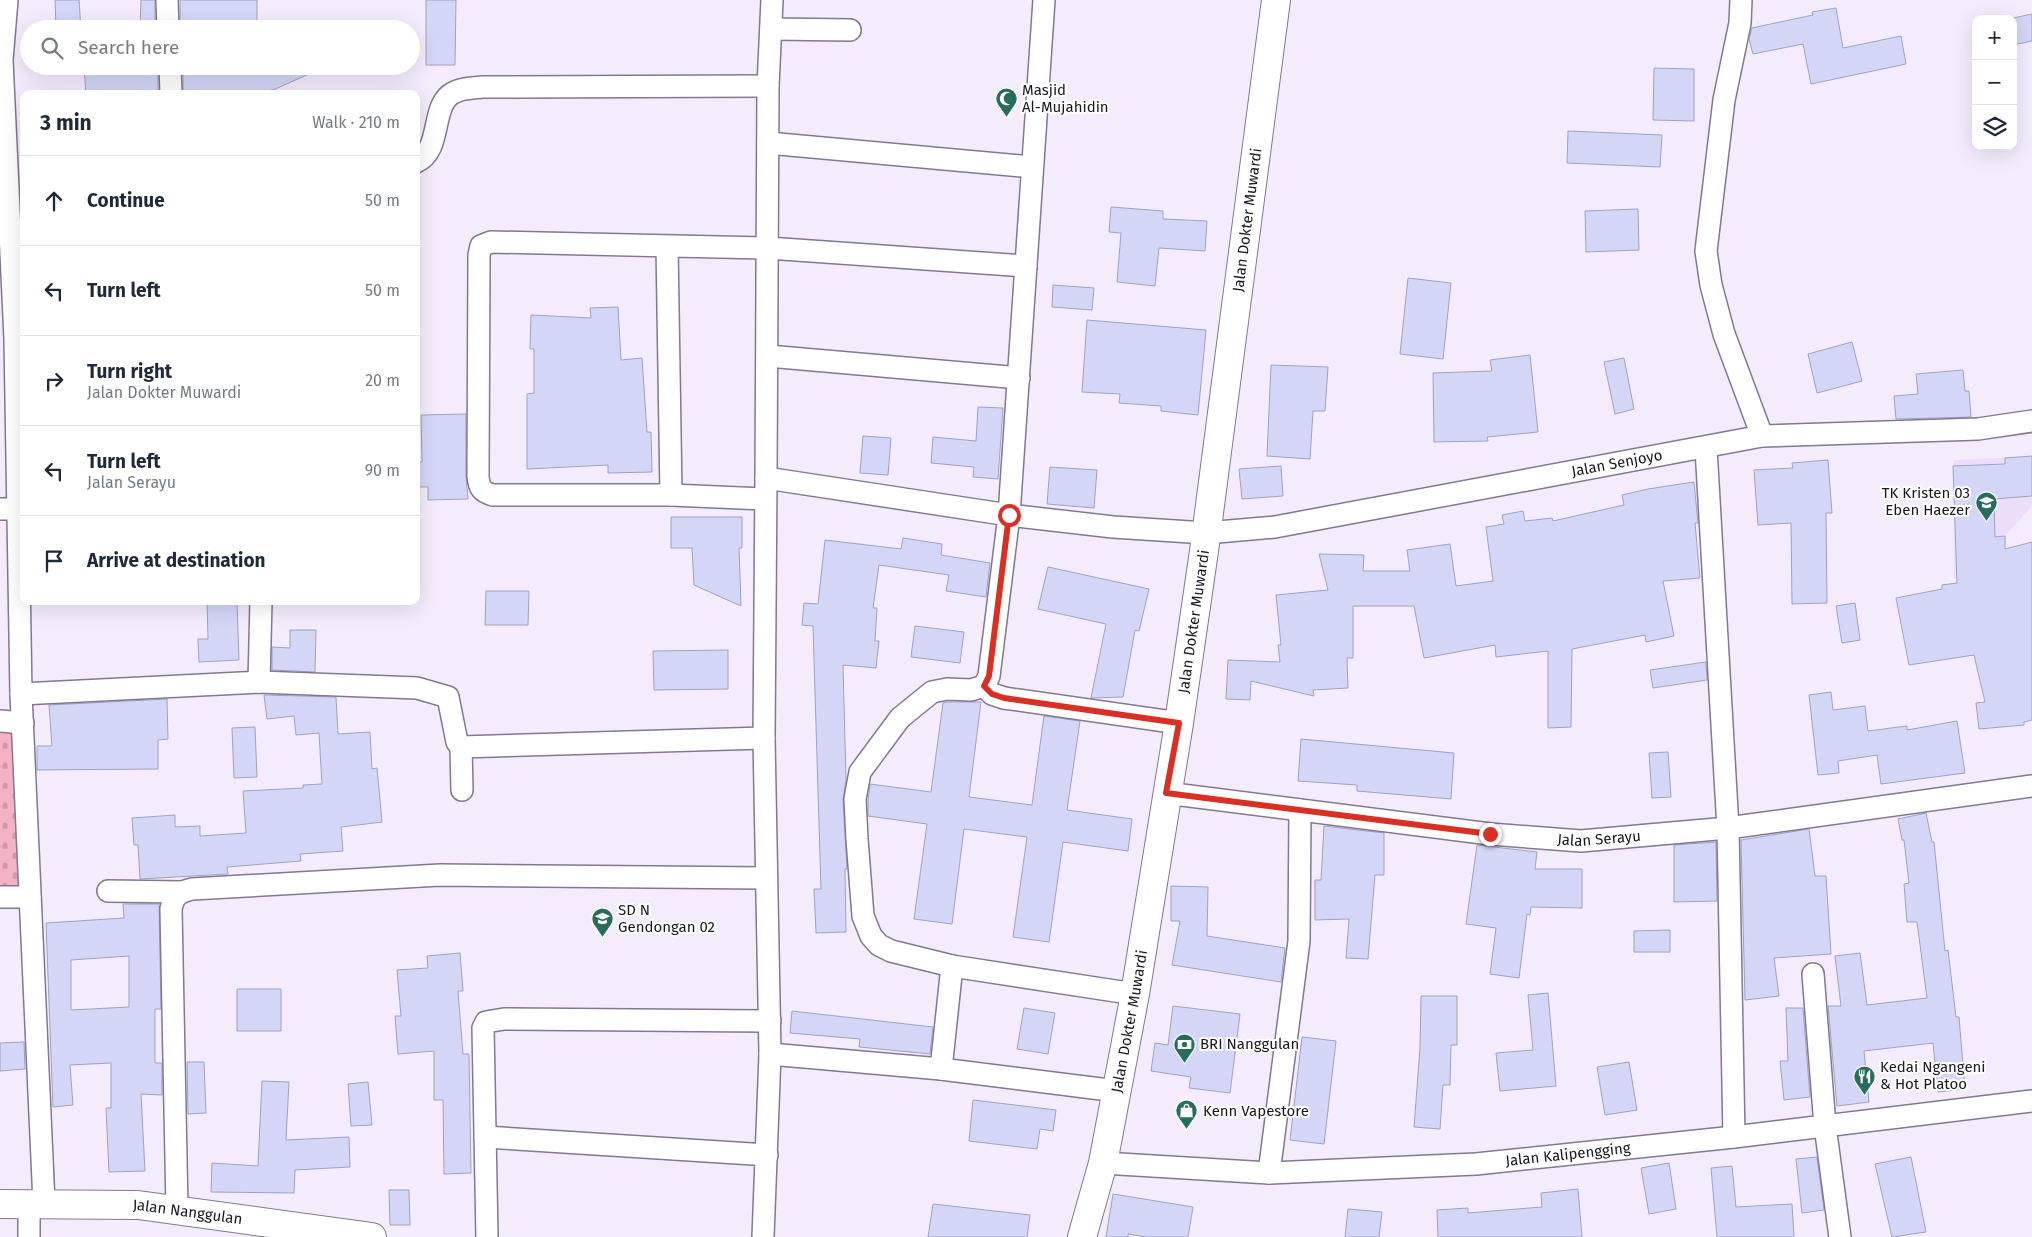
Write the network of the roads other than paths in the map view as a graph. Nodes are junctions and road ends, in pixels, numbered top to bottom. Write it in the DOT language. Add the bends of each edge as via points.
graph roads {
  1 [pos="7,0"];
  2 [pos="167,0"];
  3 [pos="772,0"];
  4 [pos="1044,0"];
  5 [pos="1276,0"];
  6 [pos="1741,0"];
  7 [pos="168,20"];
  8 [pos="771,29"];
  9 [pos="850,30"];
  10 [pos="170,75"];
  11 [pos="768,86"];
  12 [pos="171,90"];
  13 [pos="768,142"];
  14 [pos="420,161"];
  15 [pos="1032,167"];
  16 [pos="16,182"];
  17 [pos="667,246"];
  18 [pos="768,248"];
  19 [pos="1026,266"];
  20 [pos="19,339"];
  21 [pos="768,356"];
  22 [pos="1020,378"];
  23 [pos="2032,421"];
  24 [pos="1762,436"];
  25 [pos="1706,448"];
  26 [pos="765,488"];
  27 [pos="671,495"];
  28 [pos="9,509"];
  29 [pos="1009,515"];
  30 [pos="1206,533"];
  31 [pos="262,605"];
  32 [pos="259,682"];
  33 [pos="984,686"];
  34 [pos="21,694"];
  35 [pos="0,721"];
  36 [pos="23,723"];
  37 [pos="1179,723"];
  38 [pos="764,738"];
  39 [pos="461,747"];
  40 [pos="2032,786"];
  41 [pos="462,790"];
  42 [pos="1166,793"];
  43 [pos="1300,810"];
  44 [pos="1728,828"];
  45 [pos="765,878"];
  46 [pos="108,891"];
  47 [pos="181,892"];
  48 [pos="0,897"];
  49 [pos="30,897"];
  50 [pos="952,966"];
  51 [pos="1813,974"];
  52 [pos="1135,994"];
  53 [pos="770,1020"];
  54 [pos="770,1054"];
  55 [pos="941,1069"];
  56 [pos="1117,1091"];
  57 [pos="2032,1100"];
  58 [pos="1825,1126"];
  59 [pos="485,1137"];
  60 [pos="1734,1138"];
  61 [pos="767,1155"];
  62 [pos="1103,1163"];
  63 [pos="1269,1173"];
  64 [pos="36,1203"];
  65 [pos="0,1204"];
  66 [pos="177,1209"];
  67 [pos="29,1237"];
  68 [pos="367,1237"];
  69 [pos="486,1237"];
  70 [pos="763,1237"];
  71 [pos="1082,1237"];
  72 [pos="1840,1237"];
  1 -- 16 [label="street" via="2,60"];
  2 -- 7 [label="street"];
  3 -- 8 [label="street"];
  4 -- 15 [label="street"];
  5 -- 30 [label="street, Jalan Dokter Muwardi"];
  6 -- 24 [label="street" via="1740,23 1724,100 1706,251 1724,334"];
  8 -- 9 [label="street"];
  8 -- 11 [label="street"];
  10 -- 12 [label="street"];
  11 -- 13 [label="street"];
  11 -- 14 [label="street" via="483,87 453,92 445,100 429,151"];
  13 -- 15 [label="street"];
  13 -- 18 [label="street"];
  15 -- 19 [label="street"];
  16 -- 20 [label="street"];
  17 -- 18 [label="street"];
  17 -- 27 [label="street"];
  17 -- 27 [label="street, Jalan Senjoyo" via="491,242 481,246 478,476 479,487 494,495"];
  18 -- 19 [label="street"];
  18 -- 21 [label="street"];
  19 -- 22 [label="street"];
  20 -- 28 [label="street"];
  21 -- 22 [label="street"];
  21 -- 26 [label="street"];
  22 -- 29 [label="street"];
  23 -- 24 [label="street, Jalan Senjoyo" via="1978,429"];
  24 -- 25 [label="street, Jalan Senjoyo"];
  25 -- 30 [label="street, Jalan Senjoyo" via="1275,527"];
  25 -- 44 [label="street"];
  26 -- 27 [label="street, Jalan Senjoyo"];
  26 -- 29 [label="street, Jalan Senjoyo"];
  26 -- 38 [label="street"];
  28 -- 34 [label="street"];
  29 -- 30 [label="street, Jalan Senjoyo"];
  29 -- 33 [label="street" via="989,676"];
  30 -- 37 [label="street, Jalan Dokter Muwardi"];
  31 -- 32 [label="street"];
  32 -- 34 [label="street"];
  32 -- 39 [label="street" via="417,688 448,697 457,742"];
  33 -- 37 [label="street" via="992,694 1004,698"];
  33 -- 50 [label="street" via="932,692 913,706 900,718 860,772 856,786 856,839 863,916 871,936 878,945 891,951"];
  34 -- 36 [label="street"];
  35 -- 36 [label="street"];
  36 -- 49 [label="street"];
  37 -- 42 [label="street, Jalan Dokter Muwardi"];
  38 -- 39 [label="street"];
  38 -- 45 [label="street"];
  39 -- 41 [label="street"];
  40 -- 44 [label="street, Jalan Serayu"];
  42 -- 43 [label="street, Jalan Serayu"];
  42 -- 52 [label="street, Jalan Dokter Muwardi"];
  43 -- 44 [label="street, Jalan Serayu" via="1490,834 1581,841"];
  43 -- 63 [label="street" via="1299,941"];
  44 -- 60 [label="street"];
  45 -- 47 [label="street" via="440,875"];
  45 -- 53 [label="street"];
  46 -- 47 [label="street"];
  47 -- 66 [label="street" via="173,898 171,909"];
  48 -- 49 [label="street"];
  49 -- 64 [label="street"];
  50 -- 52 [label="street"];
  50 -- 55 [label="street"];
  51 -- 58 [label="street"];
  52 -- 56 [label="street, Jalan Dokter Muwardi"];
  53 -- 54 [label="street"];
  53 -- 59 [label="street" via="504,1019 486,1022 483,1028"];
  54 -- 55 [label="street"];
  54 -- 61 [label="street"];
  55 -- 56 [label="street"];
  56 -- 62 [label="street, Jalan Dokter Muwardi"];
  57 -- 58 [label="street, Jalan Kalipengging"];
  58 -- 60 [label="street, Jalan Kalipengging"];
  58 -- 72 [label="street"];
  59 -- 61 [label="street"];
  59 -- 69 [label="street"];
  60 -- 63 [label="street, Jalan Kalipengging" via="1476,1164"];
  61 -- 70 [label="street"];
  62 -- 63 [label="street, Jalan Kalipengging"];
  62 -- 71 [label="street, Jalan Dokter Muwardi"];
  64 -- 65 [label="street, Jalan Nanggulan"];
  64 -- 66 [label="street, Jalan Nanggulan"];
  64 -- 67 [label="street"];
  66 -- 68 [label="street, Jalan Nanggulan"];
}
